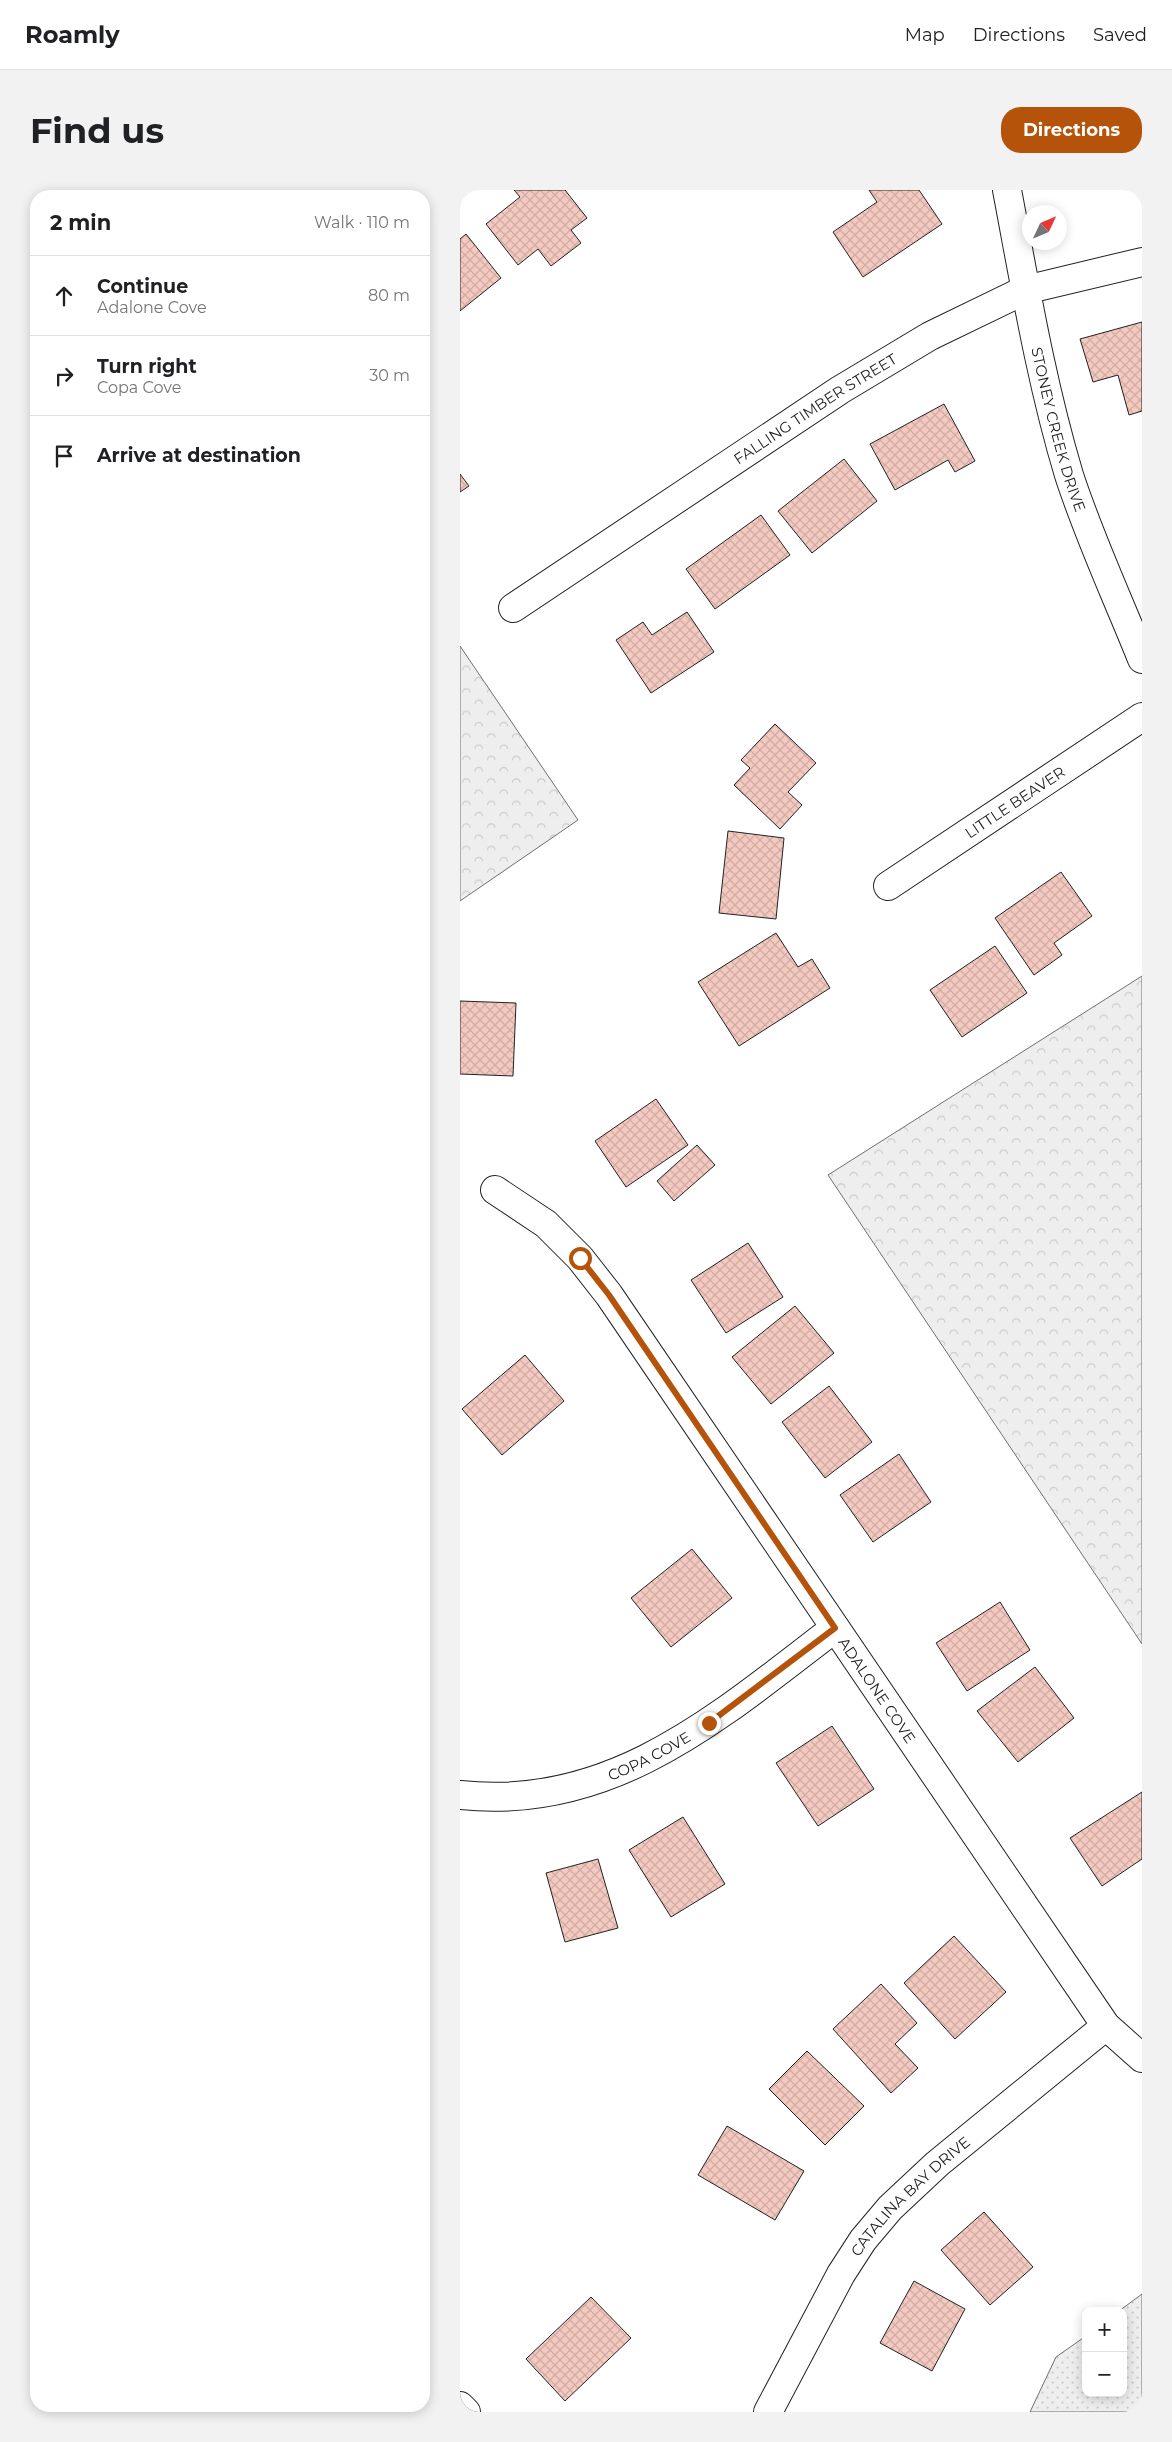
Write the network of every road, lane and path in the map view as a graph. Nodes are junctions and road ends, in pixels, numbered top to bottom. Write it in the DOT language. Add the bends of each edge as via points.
graph roads {
  1 [pos="1006,190"];
  2 [pos="1142,262"];
  3 [pos="1025,290"];
  4 [pos="513,608"];
  5 [pos="1142,659"];
  6 [pos="1142,717"];
  7 [pos="888,886"];
  8 [pos="495,1190"];
  9 [pos="835,1628"];
  10 [pos="460,1795"];
  11 [pos="1106,2026"];
  12 [pos="1142,2058"];
  13 [pos="460,2406"];
  14 [pos="466,2412"];
  15 [pos="768,2412"];
  1 -- 3 [label="street, STONEY CREEK DRIVE"];
  2 -- 3 [label="street, FALLING TIMBER STREET"];
  3 -- 4 [label="street, FALLING TIMBER STREET" via="930,336 840,390"];
  3 -- 5 [label="street, STONEY CREEK DRIVE" via="1070,476"];
  6 -- 7 [label="street, LITTLE BEAVER"];
  8 -- 9 [label="street, ADALONE COVE" via="546,1224 580,1258 609,1295"];
  9 -- 10 [label="street, COPA COVE" via="709,1723 626,1769 544,1794 511,1797"];
  9 -- 11 [label="street, ADALONE COVE"];
  11 -- 12 [label="street, ADALONE COVE"];
  11 -- 15 [label="street, CATALINA BAY DRIVE" via="937,2164 890,2208 863,2240 841,2274"];
  13 -- 14 [label="street"];
}
